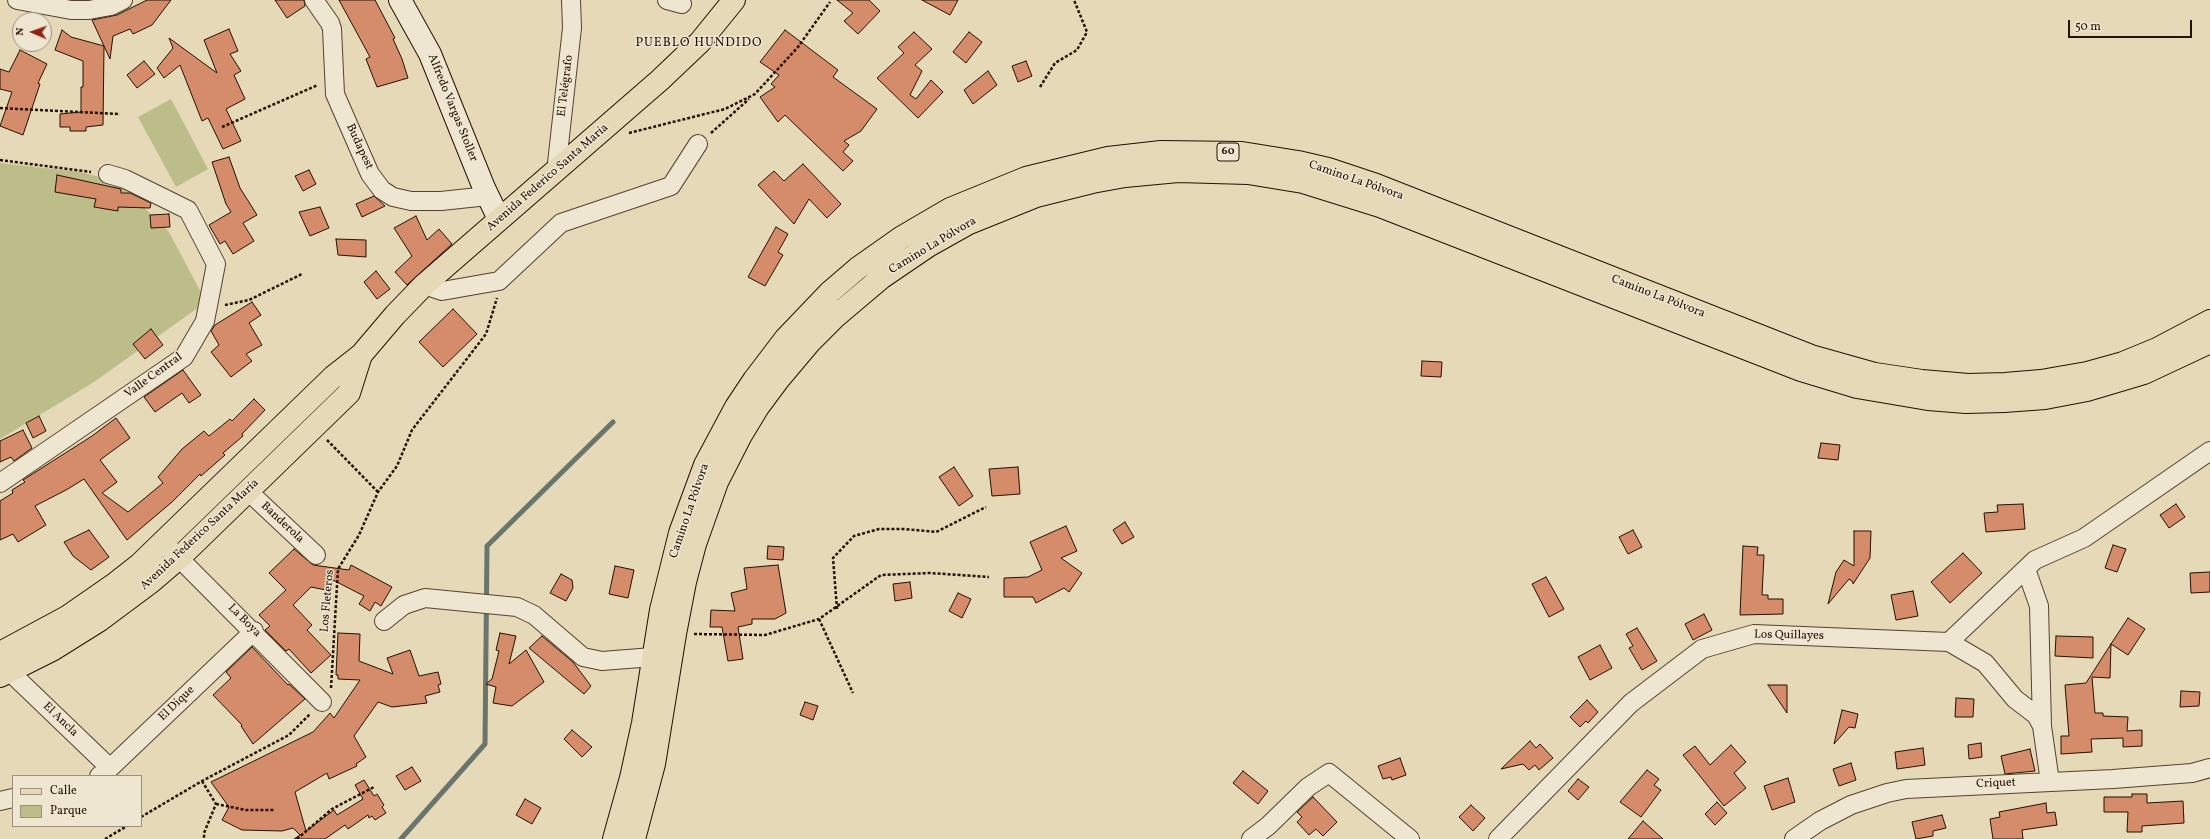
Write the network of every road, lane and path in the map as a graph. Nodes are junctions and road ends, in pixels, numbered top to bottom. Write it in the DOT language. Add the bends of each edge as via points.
graph roads {
  1 [pos="17,0"];
  2 [pos="314,0"];
  3 [pos="400,0"];
  4 [pos="571,0"];
  5 [pos="734,0"];
  6 [pos="1074,0"];
  7 [pos="113,2"];
  8 [pos="830,2"];
  9 [pos="333,78"];
  10 [pos="1040,87"];
  11 [pos="752,96"];
  12 [pos="0,108"];
  13 [pos="120,114"];
  14 [pos="222,127"];
  15 [pos="623,135"];
  16 [pos="698,144"];
  17 [pos="0,160"];
  18 [pos="556,172"];
  19 [pos="108,174"];
  20 [pos="488,196"];
  21 [pos="499,219"];
  22 [pos="302,274"];
  23 [pos="500,281"];
  24 [pos="424,285"];
  25 [pos="207,310"];
  26 [pos="2210,321"];
  27 [pos="2210,342"];
  28 [pos="362,355"];
  29 [pos="322,388"];
  30 [pos="336,406"];
  31 [pos="327,440"];
  32 [pos="2210,451"];
  33 [pos="0,483"];
  34 [pos="248,492"];
  35 [pos="378,492"];
  36 [pos="986,507"];
  37 [pos="163,542"];
  38 [pos="316,554"];
  39 [pos="179,558"];
  40 [pos="2026,569"];
  41 [pos="989,577"];
  42 [pos="837,609"];
  43 [pos="819,620"];
  44 [pos="384,621"];
  45 [pos="254,631"];
  46 [pos="675,634"];
  47 [pos="1949,642"];
  48 [pos="0,653"];
  49 [pos="653,657"];
  50 [pos="5,674"];
  51 [pos="853,693"];
  52 [pos="322,702"];
  53 [pos="2042,726"];
  54 [pos="2210,768"];
  55 [pos="105,772"];
  56 [pos="202,781"];
  57 [pos="2050,782"];
  58 [pos="374,787"];
  59 [pos="12,798"];
  60 [pos="0,801"];
  61 [pos="216,804"];
  62 [pos="274,810"];
  63 [pos="142,817"];
  64 [pos="125,827"];
  65 [pos="105,839"];
  66 [pos="204,839"];
  67 [pos="297,839"];
  68 [pos="614,839"];
  69 [pos="634,839"];
  70 [pos="1251,839"];
  71 [pos="1410,839"];
  72 [pos="1498,839"];
  73 [pos="1794,839"];
  1 -- 7 [label="street" via="71,10 89,10"];
  2 -- 9 [label="street, Budapest" via="332,29"];
  3 -- 20 [label="main road, Alfredo Vargas Stoller" via="430,54"];
  4 -- 18 [label="street, El Telégrafo" via="570,50"];
  5 -- 18 [label="main road, Avenida Federico Santa María" via="700,42"];
  6 -- 10 [label="path" via="1087,32 1077,50 1055,63"];
  8 -- 11 [label="path" via="798,47"];
  9 -- 14 [label="path"];
  9 -- 20 [label="street, Budapest" via="335,94 342,112 370,174 382,190 393,197 410,201"];
  11 -- 15 [label="path" via="725,109"];
  11 -- 16 [label="path"];
  12 -- 13 [label="path"];
  16 -- 23 [label="street" via="671,186 561,223"];
  17 -- 19 [label="path"];
  18 -- 21 [label="main road, Avenida Federico Santa María"];
  19 -- 25 [label="street, Valle Central" via="188,210 216,264"];
  20 -- 21 [label="main road, Alfredo Vargas Stoller"];
  21 -- 24 [label="main road, Avenida Federico Santa María"];
  22 -- 25 [label="path" via="249,300"];
  23 -- 24 [label="street" via="442,291"];
  23 -- 35 [label="path, Los Fleteros" via="486,334 412,430 397,466"];
  24 -- 28 [label="main road, Avenida Federico Santa María"];
  25 -- 33 [label="street, Valle Central" via="205,321 184,357"];
  26 -- 49 [label="main road, Camino La Pólvora / 60" via="2177,340 2140,356 2080,374 2005,384 1968,385 1922,381 1875,374 1811,356 1376,185 1328,169 1267,156 1191,151 1131,154 1075,165 1002,186 925,223 858,268 825,297 786,338 736,407 704,465 674,554"];
  27 -- 46 [label="main road, Camino La Pólvora / 60" via="2144,373 2105,386 2066,394 1984,402 1902,396 1857,387 1794,368 1380,206 1332,190 1276,176 1223,171 1158,173 1092,182 1013,204 948,234 880,278 810,342 758,407 717,482 695,544"];
  28 -- 29 [label="main road, Avenida Federico Santa María"];
  28 -- 30 [label="main road, Avenida Federico Santa María" via="349,393"];
  29 -- 30 [label="main road" via="332,393"];
  29 -- 37 [label="main road, Avenida Federico Santa María"];
  30 -- 34 [label="main road, Avenida Federico Santa María"];
  31 -- 35 [label="path"];
  32 -- 40 [label="street" via="2084,538 2035,560"];
  34 -- 38 [label="street, Banderola"];
  34 -- 39 [label="main road, Avenida Federico Santa María"];
  35 -- 52 [label="path, Los Fleteros" via="359,534 338,569 332,687"];
  36 -- 42 [label="path" via="936,532 879,529 854,536 833,558"];
  37 -- 39 [label="street, La Boya"];
  37 -- 48 [label="main road, Avenida Federico Santa María" via="139,565 92,601"];
  39 -- 45 [label="street, La Boya"];
  39 -- 50 [label="main road, Avenida Federico Santa María" via="100,620 52,650"];
  40 -- 47 [label="street"];
  40 -- 53 [label="street" via="2039,606"];
  41 -- 42 [label="path" via="930,573 881,575"];
  42 -- 43 [label="path"];
  43 -- 46 [label="path" via="765,635"];
  43 -- 51 [label="path"];
  44 -- 49 [label="street" via="404,606 425,598 512,606 534,615 576,652 591,660"];
  45 -- 52 [label="street, La Boya"];
  45 -- 55 [label="street, El Dique"];
  46 -- 69 [label="main road, Camino La Pólvora / 60" via="654,764"];
  47 -- 53 [label="street, Los Quillayes" via="1985,664 2015,699 2036,715"];
  47 -- 72 [label="street, Los Quillayes" via="1754,634 1702,649 1631,703"];
  49 -- 68 [label="main road, Camino La Pólvora / 60" via="631,778"];
  50 -- 55 [label="street, El Ancla"];
  52 -- 56 [label="path, Los Fleteros" via="289,735"];
  53 -- 57 [label="street, Los Quillayes"];
  54 -- 57 [label="street, Criquet" via="2180,774"];
  56 -- 61 [label="path"];
  56 -- 63 [label="path, Los Fleteros"];
  57 -- 73 [label="street, Criquet" via="1925,787 1888,793 1835,812"];
  58 -- 67 [label="path" via="332,810"];
  59 -- 60 [label="street"];
  61 -- 62 [label="path" via="246,810"];
  61 -- 66 [label="path" via="204,832"];
  64 -- 65 [label="path"];
  70 -- 71 [label="street" via="1308,787 1329,773"];
}
